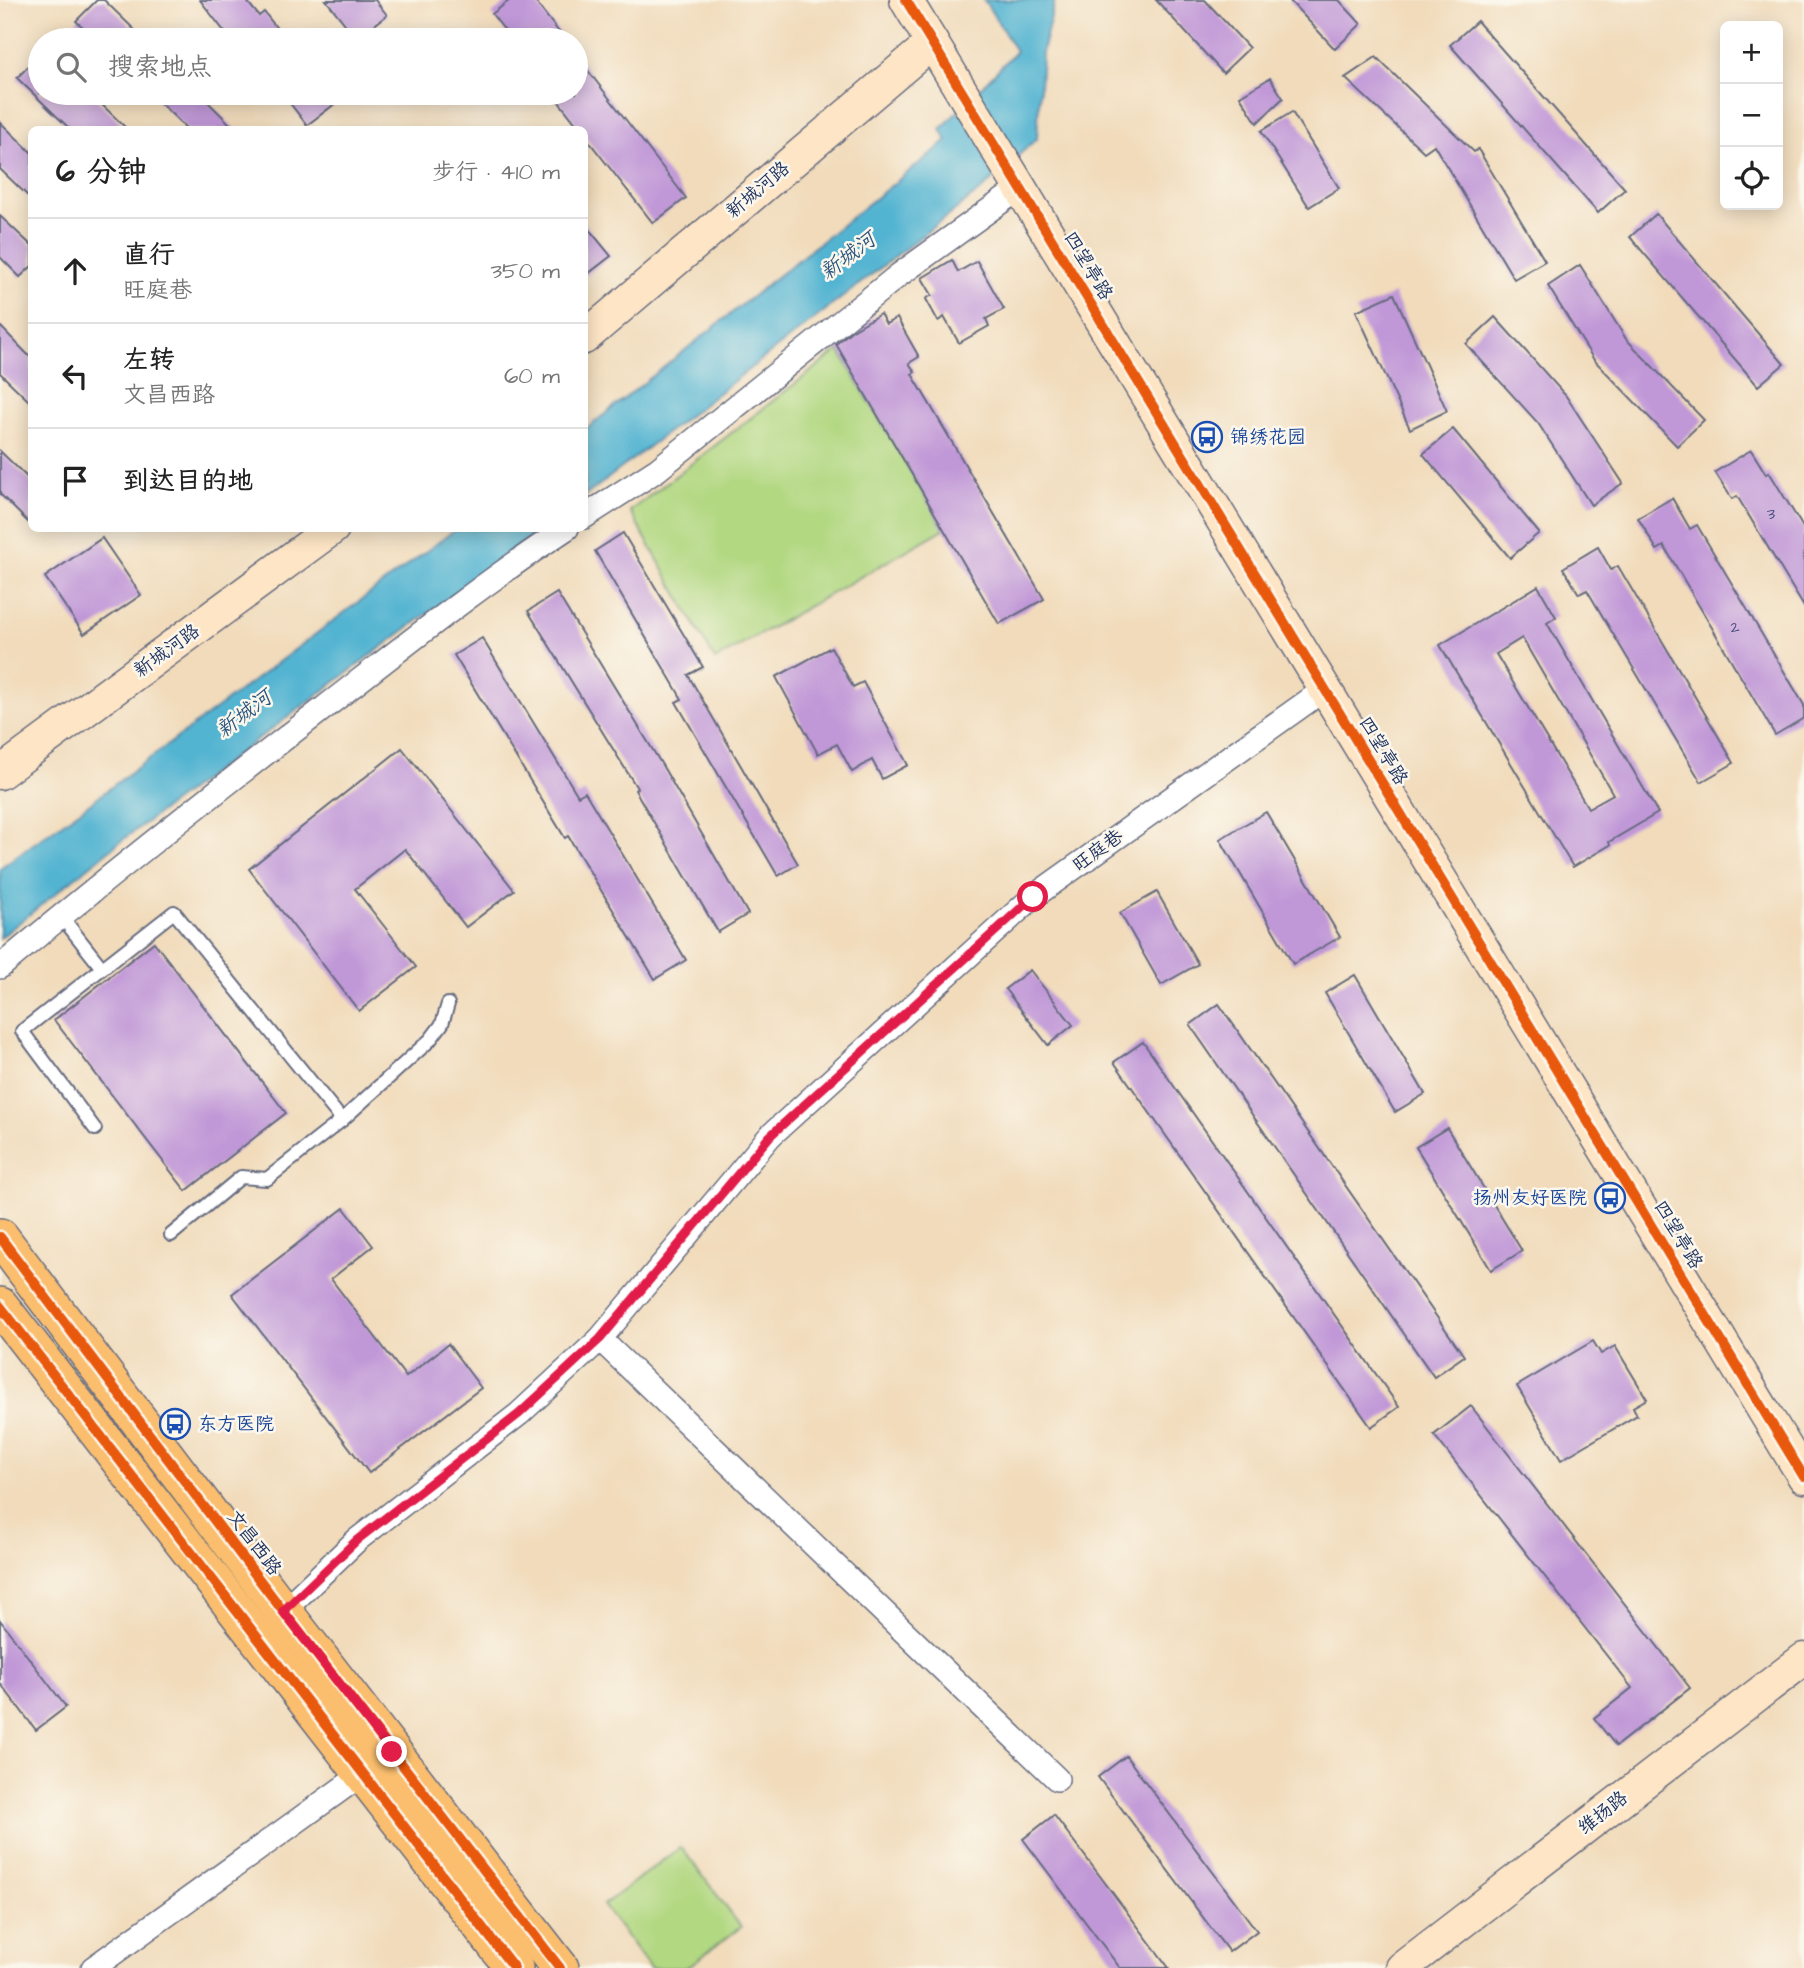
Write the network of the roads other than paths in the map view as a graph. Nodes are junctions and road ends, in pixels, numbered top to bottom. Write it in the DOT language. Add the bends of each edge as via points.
graph roads {
  1 [pos="906,0"];
  2 [pos="932,43"];
  3 [pos="1014,178"];
  4 [pos="588,335"];
  5 [pos="588,514"];
  6 [pos="328,532"];
  7 [pos="561,532"];
  8 [pos="1325,689"];
  9 [pos="0,773"];
  10 [pos="61,916"];
  11 [pos="0,967"];
  12 [pos="102,968"];
  13 [pos="447,1004"];
  14 [pos="342,1120"];
  15 [pos="95,1129"];
  16 [pos="171,1235"];
  17 [pos="0,1237"];
  18 [pos="0,1306"];
  19 [pos="600,1339"];
  20 [pos="1804,1477"];
  21 [pos="283,1611"];
  22 [pos="1804,1659"];
  23 [pos="1804,1683"];
  24 [pos="377,1763"];
  25 [pos="1056,1779"];
  26 [pos="93,1968"];
  27 [pos="514,1968"];
  28 [pos="560,1968"];
  29 [pos="1402,1968"];
  30 [pos="1435,1968"];
  1 -- 2 [label="street, 四望亭路"];
  2 -- 3 [label="street, 四望亭路"];
  2 -- 4 [label="street, 新城河路"];
  3 -- 5 [label="street" via="657,470"];
  3 -- 8 [label="street, 四望亭路"];
  6 -- 9 [label="street, 新城河路"];
  7 -- 10 [label="street" via="364,677"];
  8 -- 19 [label="street, 旺庭巷" via="1033,897 770,1136"];
  8 -- 20 [label="street, 四望亭路"];
  10 -- 11 [label="street"];
  10 -- 12 [label="lane"];
  12 -- 14 [label="lane" via="174,912"];
  12 -- 15 [label="lane" via="22,1031"];
  13 -- 14 [label="lane" via="442,1024 430,1040"];
  14 -- 16 [label="lane" via="267,1179 241,1177"];
  17 -- 21 [label="main road, 文昌西路"];
  18 -- 24 [label="main road, 文昌西路"];
  19 -- 21 [label="street, 旺庭巷" via="519,1414 357,1540"];
  19 -- 25 [label="street"];
  21 -- 24 [label="main road, 文昌西路"];
  22 -- 29 [label="street, 维扬路"];
  23 -- 30 [label="street, 维扬路"];
  24 -- 26 [label="street"];
  24 -- 27 [label="main road, 文昌西路"];
  24 -- 28 [label="main road, 文昌西路"];
}
